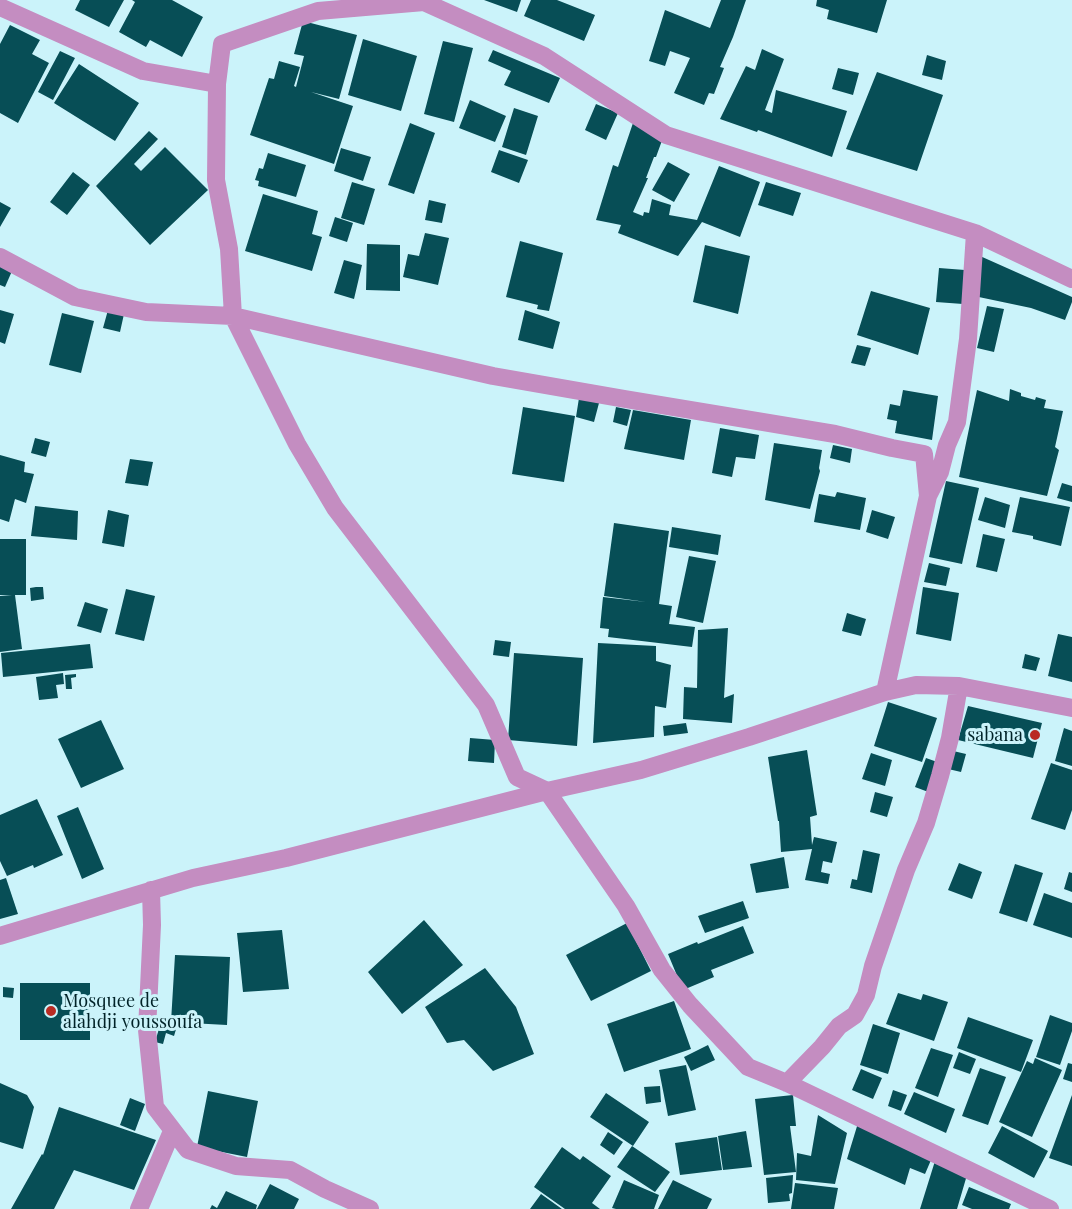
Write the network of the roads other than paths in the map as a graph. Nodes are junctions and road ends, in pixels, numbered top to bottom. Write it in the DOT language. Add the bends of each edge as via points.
graph roads {
  1 [pos="0,7"];
  2 [pos="217,84"];
  3 [pos="975,233"];
  4 [pos="0,257"];
  5 [pos="1072,279"];
  6 [pos="233,316"];
  7 [pos="928,496"];
  8 [pos="959,686"];
  9 [pos="885,692"];
  10 [pos="1072,708"];
  11 [pos="547,791"];
  12 [pos="151,890"];
  13 [pos="0,936"];
  14 [pos="787,1083"];
  15 [pos="172,1131"];
  16 [pos="139,1209"];
  17 [pos="370,1209"];
  18 [pos="1050,1209"];
  1 -- 2 [label="street" via="143,71"];
  2 -- 3 [label="street" via="222,44 318,11 424,2 544,56 666,135"];
  2 -- 6 [label="street" via="216,180 229,249"];
  3 -- 5 [label="street"];
  3 -- 7 [label="street" via="968,339 957,422"];
  4 -- 6 [label="street" via="75,297 146,312"];
  6 -- 7 [label="street" via="493,376 835,434 924,454"];
  6 -- 11 [label="street" via="297,444 335,508 486,705 517,777"];
  7 -- 9 [label="street"];
  8 -- 9 [label="street" via="916,685"];
  8 -- 10 [label="street"];
  8 -- 14 [label="street" via="950,738 926,823 906,870 866,995 855,1015 839,1026"];
  9 -- 11 [label="street" via="641,770"];
  11 -- 12 [label="street"];
  11 -- 14 [label="street" via="626,906 662,970 690,1005 748,1067"];
  12 -- 13 [label="street"];
  12 -- 15 [label="street" via="147,1030 154,1107"];
  14 -- 18 [label="street"];
  15 -- 16 [label="street"];
  15 -- 17 [label="street" via="188,1150 236,1166 290,1170"];
}
